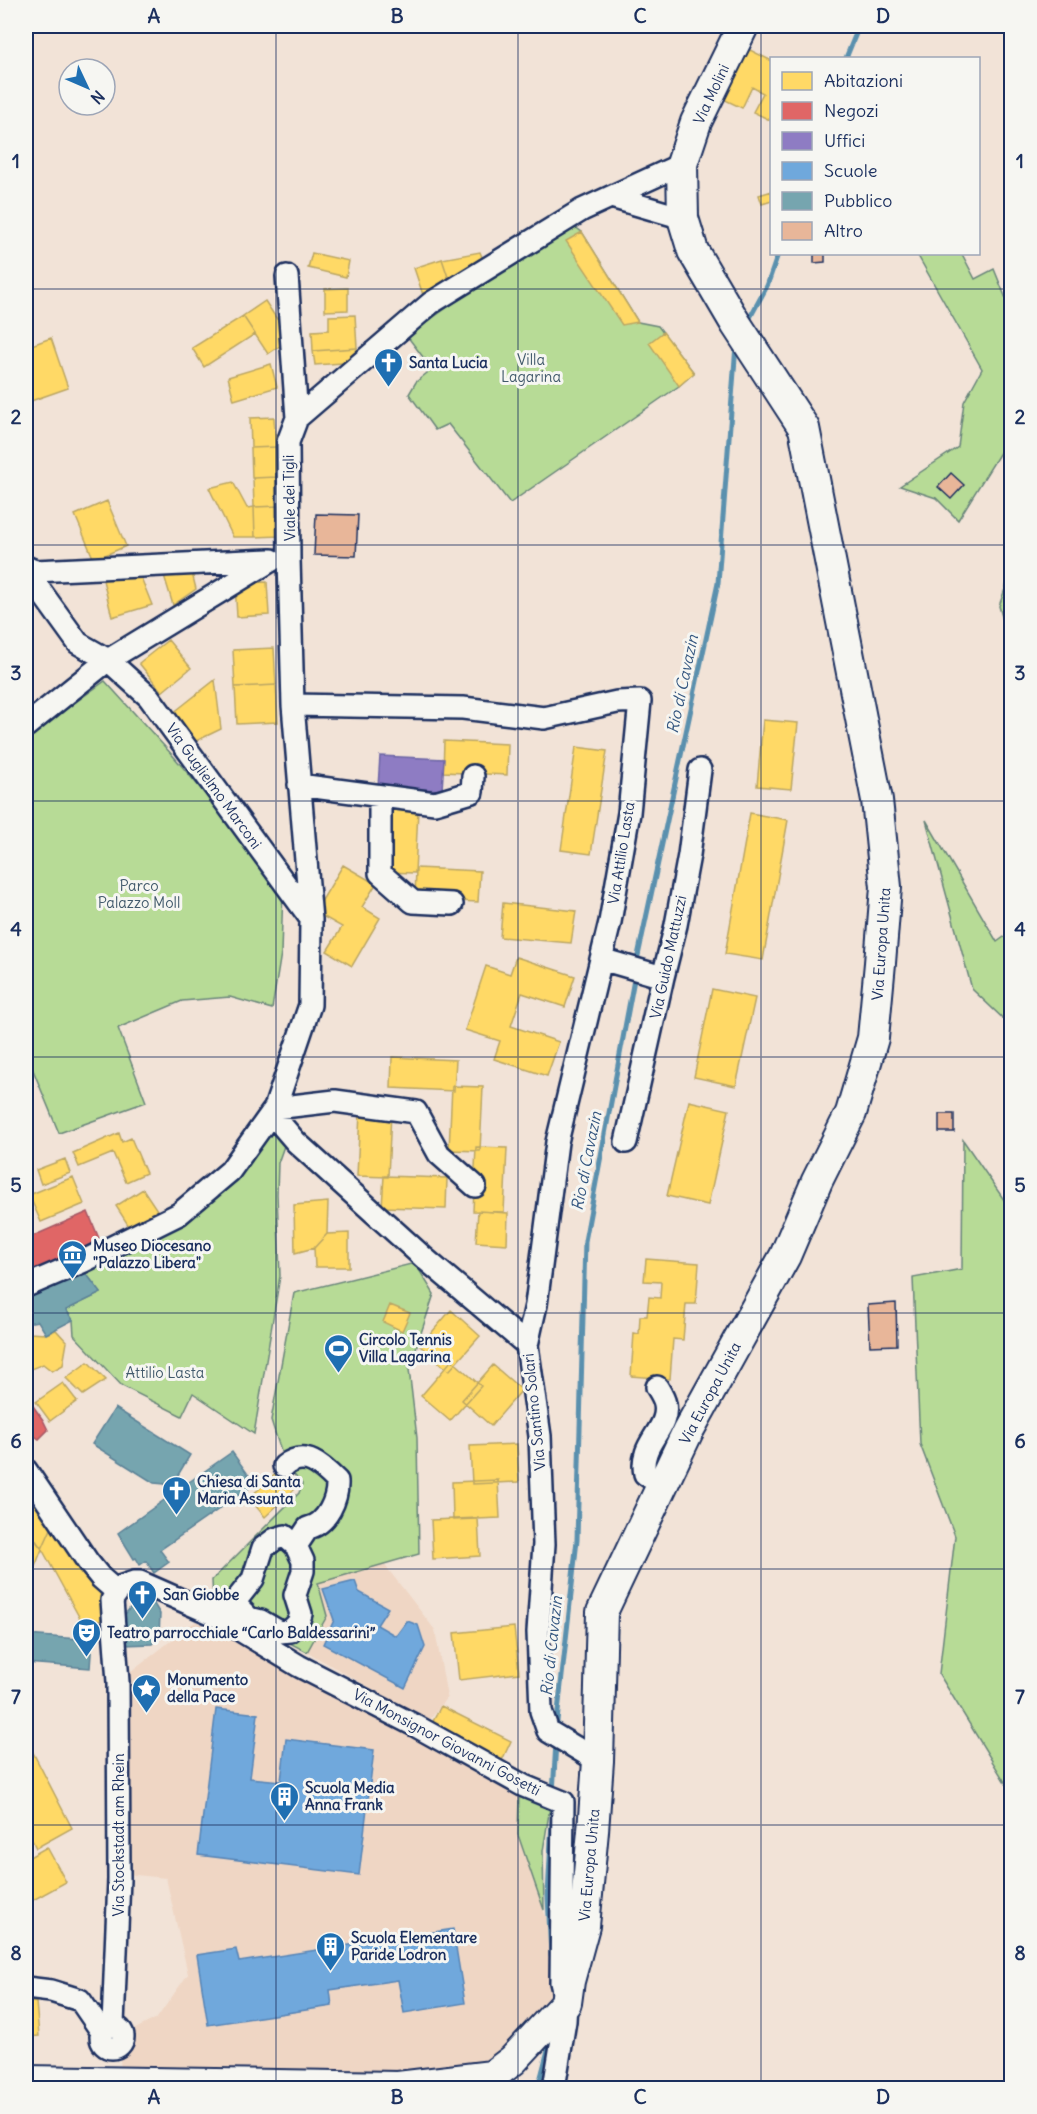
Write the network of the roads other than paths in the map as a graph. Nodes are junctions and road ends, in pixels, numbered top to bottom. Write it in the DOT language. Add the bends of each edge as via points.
graph roads {
  1 [pos="743,26"];
  2 [pos="682,164"];
  3 [pos="611,196"];
  4 [pos="683,218"];
  5 [pos="287,276"];
  6 [pos="297,418"];
  7 [pos="281,560"];
  8 [pos="26,569"];
  9 [pos="108,660"];
  10 [pos="293,705"];
  11 [pos="26,726"];
  12 [pos="699,770"];
  13 [pos="474,776"];
  14 [pos="299,785"];
  15 [pos="380,796"];
  16 [pos="452,904"];
  17 [pos="311,920"];
  18 [pos="601,959"];
  19 [pos="663,977"];
  20 [pos="275,1108"];
  21 [pos="626,1142"];
  22 [pos="475,1186"];
  23 [pos="26,1286"];
  24 [pos="527,1345"];
  25 [pos="657,1386"];
  26 [pos="284,1466"];
  27 [pos="26,1470"];
  28 [pos="663,1486"];
  29 [pos="296,1546"];
  30 [pos="117,1592"];
  31 [pos="234,1603"];
  32 [pos="214,1615"];
  33 [pos="598,1761"];
  34 [pos="26,1988"];
  35 [pos="566,2003"];
  36 [pos="109,2035"];
  37 [pos="501,2075"];
  38 [pos="26,2081"];
  39 [pos="109,2086"];
  40 [pos="554,2088"];
  1 -- 2 [label="main road, Via Molini" via="696,122"];
  2 -- 3 [label="street"];
  2 -- 4 [label="main road, Via Molini"];
  3 -- 4 [label="street"];
  3 -- 6 [label="street" via="430,303"];
  4 -- 28 [label="main road, Via Europa Unita" via="693,251 804,428 878,800 886,887 873,1038 851,1113 784,1256 688,1431"];
  5 -- 6 [label="street"];
  6 -- 7 [label="street, Viale dei Tigli" via="288,442"];
  7 -- 8 [label="street"];
  7 -- 9 [label="street"];
  7 -- 10 [label="street, Viale dei Tigli"];
  8 -- 9 [label="street, Via Guglielmo Marconi" via="78,644"];
  9 -- 11 [label="street"];
  9 -- 17 [label="street, Via Guglielmo Marconi" via="149,697"];
  10 -- 14 [label="street, Viale dei Tigli"];
  10 -- 18 [label="street, Via Attilio Lasta" via="463,708 544,718 617,702 640,701 629,813"];
  12 -- 19 [label="street, Via Guido Mattuzzi" via="689,855"];
  13 -- 15 [label="street" via="472,792 435,802"];
  14 -- 15 [label="street"];
  14 -- 17 [label="street, Viale dei Tigli"];
  15 -- 16 [label="street" via="380,873 412,902"];
  17 -- 20 [label="street, Viale dei Tigli" via="310,1005"];
  18 -- 19 [label="street"];
  18 -- 24 [label="street, Via Attilio Lasta" via="557,1142 536,1305"];
  19 -- 21 [label="street, Via Guido Mattuzzi"];
  20 -- 22 [label="street" via="373,1097 416,1112 439,1154"];
  20 -- 23 [label="street, Viale dei Tigli" via="230,1171 179,1214"];
  20 -- 24 [label="street, Via Santino Solari" via="278,1120 296,1142"];
  24 -- 33 [label="street, Via Santino Solari" via="540,1436 544,1544 538,1632 541,1712 548,1731"];
  25 -- 28 [label="street, Via Europa Unita" via="666,1405 663,1424 642,1462 645,1474"];
  26 -- 29 [label="street" via="299,1458 321,1464 338,1480 325,1517 308,1528"];
  27 -- 30 [label="street" via="88,1562"];
  28 -- 33 [label="main road, Via Europa Unita" via="602,1612"];
  29 -- 31 [label="street" via="285,1536 263,1548 253,1579"];
  29 -- 31 [label="street" via="303,1561 295,1595 302,1614 290,1631 280,1632 249,1618"];
  30 -- 32 [label="street, Via Monsignor Giovanni Gosetti" via="134,1582"];
  30 -- 36 [label="street, Via Stockstadt am Rhein" via="112,1600 117,1646 119,1879"];
  31 -- 32 [label="street"];
  32 -- 35 [label="street, Via Monsignor Giovanni Gosetti" via="299,1666 524,1786 563,1802 561,1982"];
  33 -- 35 [label="main road, Via Europa Unita" via="584,1926"];
  34 -- 36 [label="street" via="80,2000"];
  35 -- 37 [label="main road"];
  35 -- 40 [label="street, Via Monsignor Giovanni Gosetti"];
  36 -- 39 [label="street, Via Stockstadt am Rhein"];
  37 -- 39 [label="main road" via="398,2087"];
  38 -- 39 [label="main road"];
}
